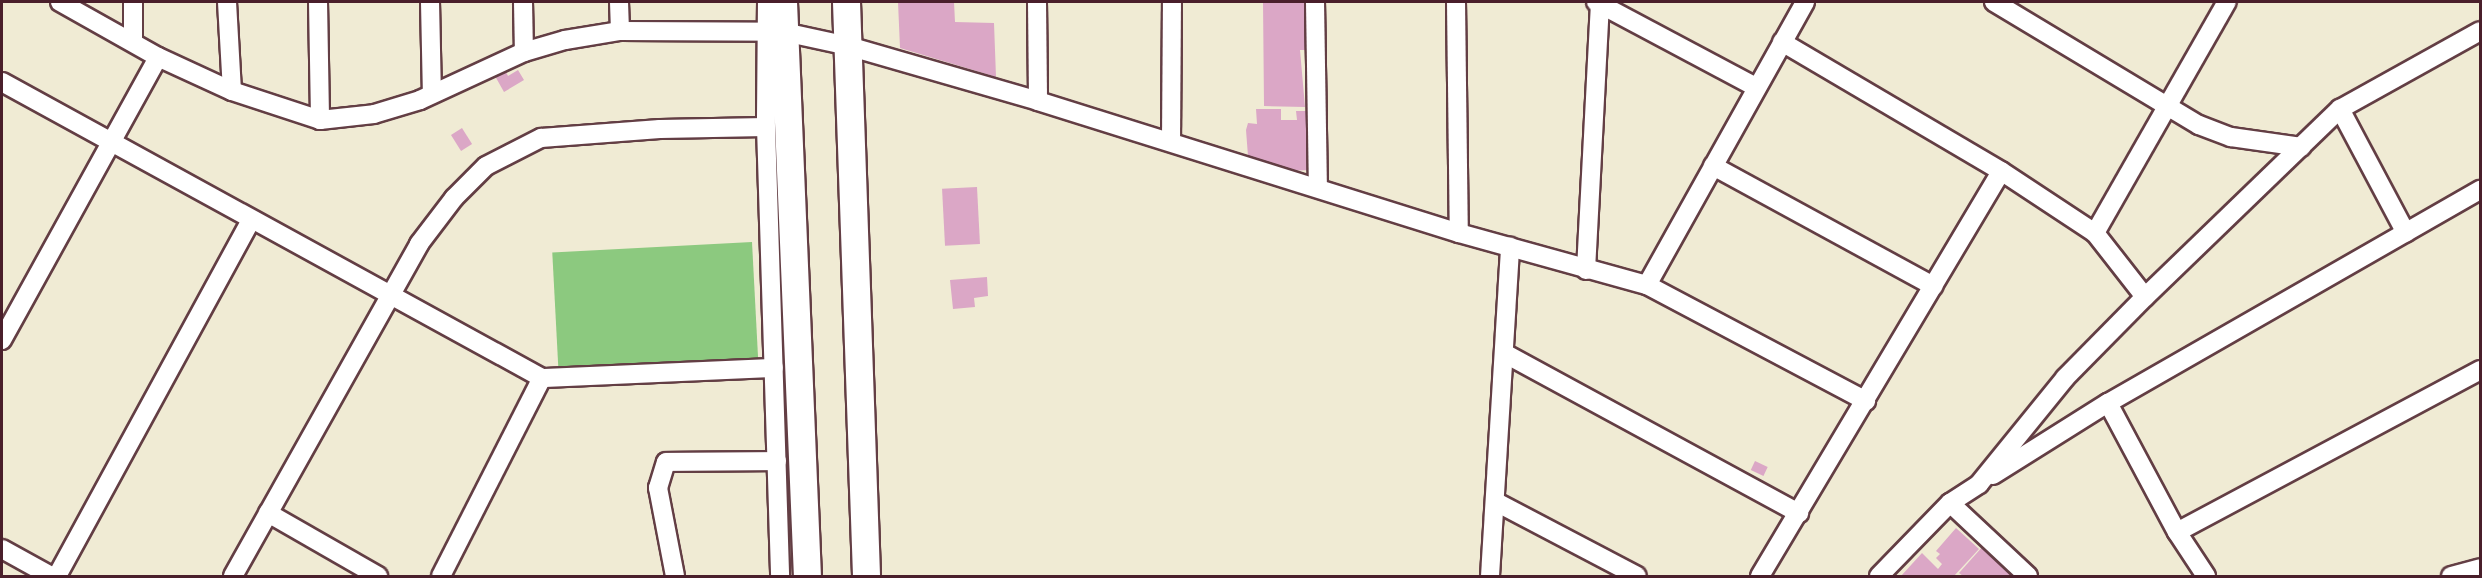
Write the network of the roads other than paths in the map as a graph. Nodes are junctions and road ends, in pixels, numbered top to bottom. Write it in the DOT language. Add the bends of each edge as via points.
graph roads {
  1 [pos="60,2"];
  2 [pos="133,2"];
  3 [pos="227,2"];
  4 [pos="318,2"];
  5 [pos="430,2"];
  6 [pos="523,2"];
  7 [pos="619,2"];
  8 [pos="767,2"];
  9 [pos="783,2"];
  10 [pos="846,2"];
  11 [pos="1037,2"];
  12 [pos="1172,2"];
  13 [pos="1316,2"];
  14 [pos="1456,2"];
  15 [pos="1598,2"];
  16 [pos="1805,2"];
  17 [pos="1994,2"];
  18 [pos="2227,2"];
  19 [pos="620,31"];
  20 [pos="2481,31"];
  21 [pos="776,32"];
  22 [pos="133,41"];
  23 [pos="1782,42"];
  24 [pos="848,46"];
  25 [pos="524,52"];
  26 [pos="158,57"];
  27 [pos="2,82"];
  28 [pos="1756,87"];
  29 [pos="232,91"];
  30 [pos="432,94"];
  31 [pos="1038,101"];
  32 [pos="2171,106"];
  33 [pos="2340,109"];
  34 [pos="320,120"];
  35 [pos="766,127"];
  36 [pos="111,141"];
  37 [pos="1172,142"];
  38 [pos="2301,147"];
  39 [pos="1713,166"];
  40 [pos="2001,171"];
  41 [pos="1318,187"];
  42 [pos="2481,190"];
  43 [pos="251,220"];
  44 [pos="1459,233"];
  45 [pos="2095,233"];
  46 [pos="2406,233"];
  47 [pos="1510,247"];
  48 [pos="1586,270"];
  49 [pos="1647,285"];
  50 [pos="1933,286"];
  51 [pos="390,294"];
  52 [pos="2145,297"];
  53 [pos="2,340"];
  54 [pos="1504,353"];
  55 [pos="774,368"];
  56 [pos="2481,370"];
  57 [pos="542,378"];
  58 [pos="1866,400"];
  59 [pos="2108,403"];
  60 [pos="777,461"];
  61 [pos="1979,484"];
  62 [pos="1496,502"];
  63 [pos="1950,503"];
  64 [pos="268,513"];
  65 [pos="1799,513"];
  66 [pos="2177,532"];
  67 [pos="2,549"];
  68 [pos="2481,568"];
  69 [pos="51,576"];
  70 [pos="57,576"];
  71 [pos="233,576"];
  72 [pos="378,576"];
  73 [pos="441,576"];
  74 [pos="675,576"];
  75 [pos="780,576"];
  76 [pos="807,576"];
  77 [pos="866,576"];
  78 [pos="1490,576"];
  79 [pos="1637,576"];
  80 [pos="1760,576"];
  81 [pos="1879,576"];
  82 [pos="2028,576"];
  83 [pos="2206,576"];
  84 [pos="2451,576"];
  1 -- 22 [label="street"];
  2 -- 22 [label="street"];
  3 -- 29 [label="street"];
  4 -- 34 [label="street"];
  5 -- 30 [label="street"];
  6 -- 25 [label="street"];
  7 -- 19 [label="street"];
  8 -- 21 [label="street"];
  9 -- 21 [label="main road"];
  10 -- 24 [label="main road"];
  11 -- 31 [label="street"];
  12 -- 37 [label="street"];
  13 -- 41 [label="street"];
  14 -- 44 [label="street"];
  15 -- 28 [label="street"];
  15 -- 48 [label="street"];
  16 -- 23 [label="street"];
  17 -- 32 [label="street"];
  18 -- 32 [label="street"];
  19 -- 21 [label="street"];
  19 -- 25 [label="street"];
  20 -- 33 [label="street"];
  21 -- 24 [label="street"];
  21 -- 35 [label="street"];
  21 -- 76 [label="main road"];
  22 -- 26 [label="street"];
  23 -- 28 [label="street"];
  23 -- 40 [label="street"];
  24 -- 31 [label="street"];
  24 -- 77 [label="main road"];
  25 -- 30 [label="street"];
  26 -- 29 [label="street"];
  26 -- 36 [label="street"];
  27 -- 36 [label="street"];
  28 -- 39 [label="street"];
  29 -- 34 [label="street"];
  30 -- 34 [label="street" via="374,114"];
  31 -- 37 [label="street"];
  32 -- 38 [label="street" via="2199,124 2231,137"];
  32 -- 45 [label="street"];
  33 -- 38 [label="street"];
  33 -- 46 [label="street"];
  35 -- 51 [label="street" via="660,129 541,138 486,166 454,198 419,244"];
  35 -- 55 [label="street"];
  36 -- 43 [label="street"];
  36 -- 53 [label="street"];
  37 -- 41 [label="street"];
  38 -- 52 [label="street"];
  39 -- 49 [label="street"];
  39 -- 50 [label="street"];
  40 -- 45 [label="street"];
  40 -- 50 [label="street"];
  41 -- 44 [label="street"];
  42 -- 46 [label="street"];
  43 -- 51 [label="street"];
  43 -- 70 [label="street"];
  44 -- 47 [label="street"];
  45 -- 52 [label="street"];
  46 -- 59 [label="street"];
  47 -- 48 [label="street"];
  47 -- 54 [label="street"];
  48 -- 49 [label="street"];
  49 -- 58 [label="street"];
  50 -- 58 [label="street"];
  51 -- 57 [label="street"];
  51 -- 64 [label="street"];
  52 -- 61 [label="street" via="2066,378"];
  54 -- 62 [label="street"];
  54 -- 65 [label="street"];
  55 -- 57 [label="street"];
  55 -- 60 [label="street"];
  56 -- 66 [label="street"];
  57 -- 73 [label="street"];
  58 -- 65 [label="street"];
  59 -- 61 [label="street"];
  59 -- 66 [label="street"];
  60 -- 74 [label="street" via="666,462 658,488"];
  60 -- 75 [label="street"];
  61 -- 63 [label="street"];
  62 -- 78 [label="street"];
  62 -- 79 [label="street"];
  63 -- 81 [label="street"];
  63 -- 82 [label="street"];
  64 -- 71 [label="street"];
  64 -- 72 [label="street"];
  65 -- 80 [label="street"];
  66 -- 83 [label="street"];
  67 -- 69 [label="street"];
  68 -- 84 [label="street"];
}
